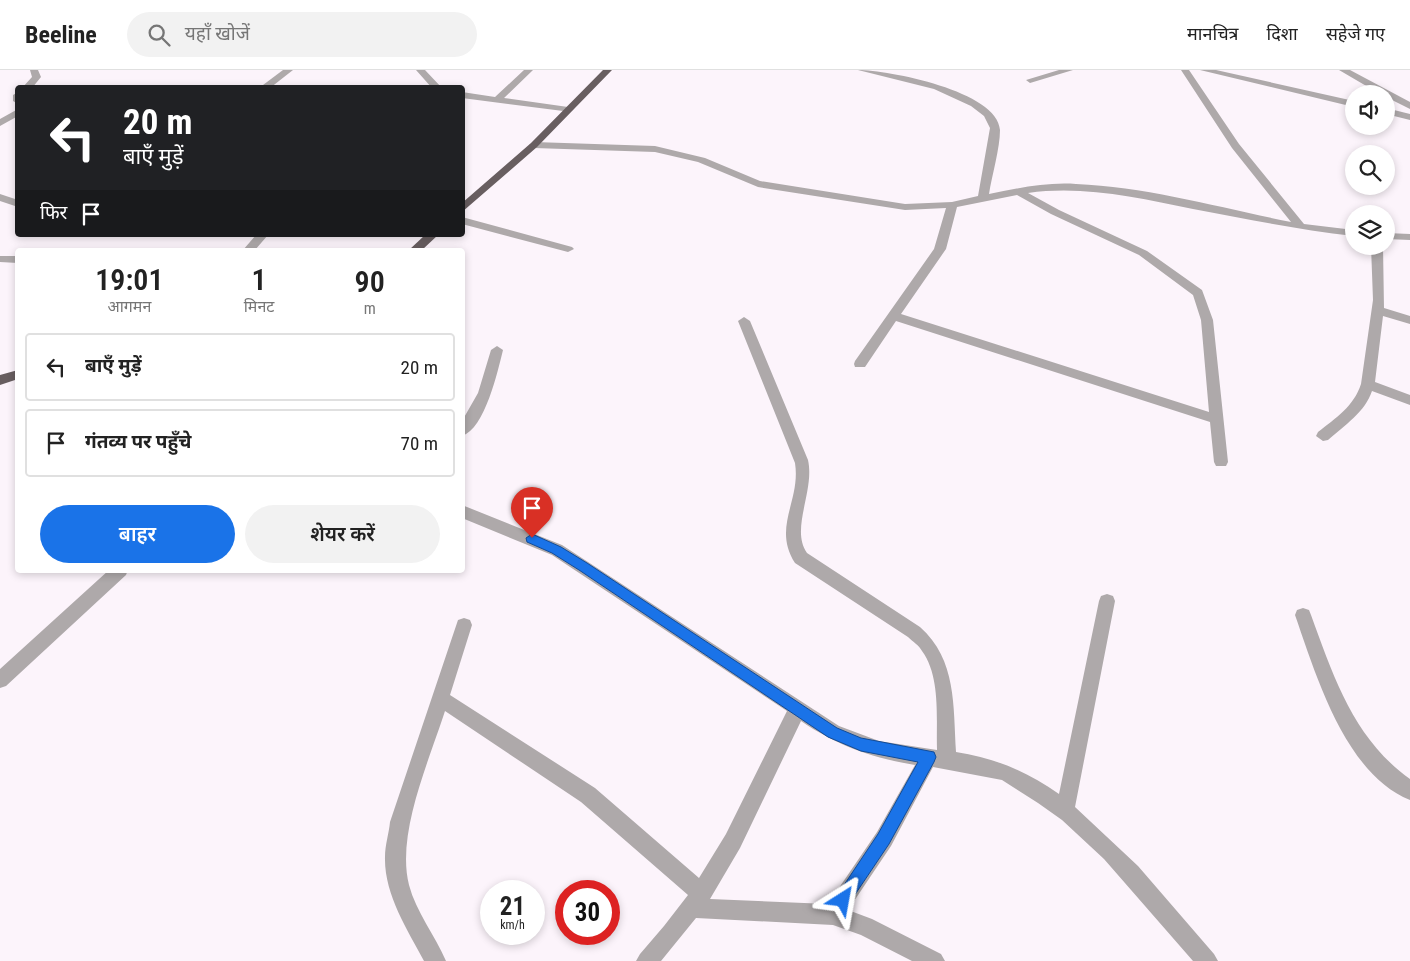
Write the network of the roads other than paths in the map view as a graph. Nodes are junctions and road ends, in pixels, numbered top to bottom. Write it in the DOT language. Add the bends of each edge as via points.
graph roads {
  1 [pos="34,70"];
  2 [pos="289,70"];
  3 [pos="420,70"];
  4 [pos="529,70"];
  5 [pos="608,70"];
  6 [pos="862,70"];
  7 [pos="1069,70"];
  8 [pos="1185,70"];
  9 [pos="1204,70"];
  10 [pos="1343,70"];
  11 [pos="1030,80"];
  12 [pos="29,85"];
  13 [pos="268,85"];
  14 [pos="435,85"];
  15 [pos="465,95"];
  16 [pos="497,100"];
  17 [pos="1345,102"];
  18 [pos="1410,106"];
  19 [pos="568,110"];
  20 [pos="1395,113"];
  21 [pos="15,114"];
  22 [pos="1410,117"];
  23 [pos="0,123"];
  24 [pos="534,145"];
  25 [pos="1019,192"];
  26 [pos="0,197"];
  27 [pos="983,199"];
  28 [pos="15,203"];
  29 [pos="465,205"];
  30 [pos="952,205"];
  31 [pos="465,221"];
  32 [pos="1301,227"];
  33 [pos="1345,232"];
  34 [pos="1395,236"];
  35 [pos="260,237"];
  36 [pos="430,237"];
  37 [pos="1410,237"];
  38 [pos="251,248"];
  39 [pos="417,248"];
  40 [pos="568,250"];
  41 [pos="1378,255"];
  42 [pos="0,259"];
  43 [pos="15,260"];
  44 [pos="1378,310"];
  45 [pos="895,316"];
  46 [pos="1410,320"];
  47 [pos="744,321"];
  48 [pos="497,350"];
  49 [pos="860,364"];
  50 [pos="15,375"];
  51 [pos="0,380"];
  52 [pos="1368,384"];
  53 [pos="1410,400"];
  54 [pos="1216,419"];
  55 [pos="465,428"];
  56 [pos="1324,436"];
  57 [pos="1221,462"];
  58 [pos="465,512"];
  59 [pos="117,573"];
  60 [pos="1107,601"];
  61 [pos="1303,615"];
  62 [pos="464,625"];
  63 [pos="0,680"];
  64 [pos="440,698"];
  65 [pos="798,708"];
  66 [pos="938,758"];
  67 [pos="1410,791"];
  68 [pos="1065,809"];
  69 [pos="696,901"];
  70 [pos="833,915"];
  71 [pos="435,961"];
  72 [pos="647,961"];
  73 [pos="934,961"];
  74 [pos="1207,961"];
  1 -- 12 [label="street" via="37,77"];
  2 -- 13 [label="street"];
  3 -- 14 [label="street"];
  4 -- 16 [label="street"];
  5 -- 19 [label="highway"];
  6 -- 27 [label="street" via="940,89 965,99 992,118 995,128"];
  7 -- 11 [label="street"];
  8 -- 32 [label="street" via="1235,146"];
  9 -- 17 [label="street"];
  10 -- 18 [label="street"];
  15 -- 16 [label="street"];
  16 -- 19 [label="street"];
  19 -- 24 [label="highway"];
  20 -- 22 [label="street"];
  21 -- 23 [label="street"];
  24 -- 29 [label="highway"];
  24 -- 30 [label="street" via="655,149 701,160 758,184 788,191 905,207"];
  25 -- 27 [label="street"];
  25 -- 32 [label="street" via="1052,187 1105,190"];
  25 -- 54 [label="street" via="1143,254 1198,293 1207,320"];
  26 -- 28 [label="street"];
  27 -- 30 [label="street"];
  30 -- 45 [label="street" via="940,249"];
  31 -- 40 [label="street"];
  32 -- 33 [label="street"];
  34 -- 37 [label="street"];
  35 -- 38 [label="street"];
  36 -- 39 [label="highway"];
  41 -- 44 [label="street"];
  42 -- 43 [label="street"];
  44 -- 46 [label="street"];
  44 -- 52 [label="street"];
  45 -- 49 [label="street"];
  45 -- 54 [label="street"];
  47 -- 66 [label="street" via="803,467 792,533 794,551 914,632 928,645 942,684"];
  48 -- 55 [label="street" via="483,401"];
  50 -- 51 [label="highway"];
  52 -- 53 [label="street"];
  52 -- 56 [label="street" via="1363,399 1354,410"];
  54 -- 57 [label="street"];
  58 -- 65 [label="street" via="557,550"];
  59 -- 63 [label="street"];
  60 -- 68 [label="street"];
  61 -- 67 [label="street" via="1338,708 1352,735 1376,764"];
  62 -- 64 [label="street"];
  64 -- 69 [label="street" via="588,795"];
  64 -- 71 [label="street" via="400,822 395,857 399,884"];
  65 -- 66 [label="street" via="833,732 861,744"];
  65 -- 69 [label="street" via="735,834"];
  66 -- 68 [label="street" via="979,764 1005,772"];
  66 -- 70 [label="street"];
  68 -- 74 [label="street" via="1148,892"];
  69 -- 70 [label="street"];
  69 -- 72 [label="street"];
  70 -- 73 [label="street" via="865,926"];
}
